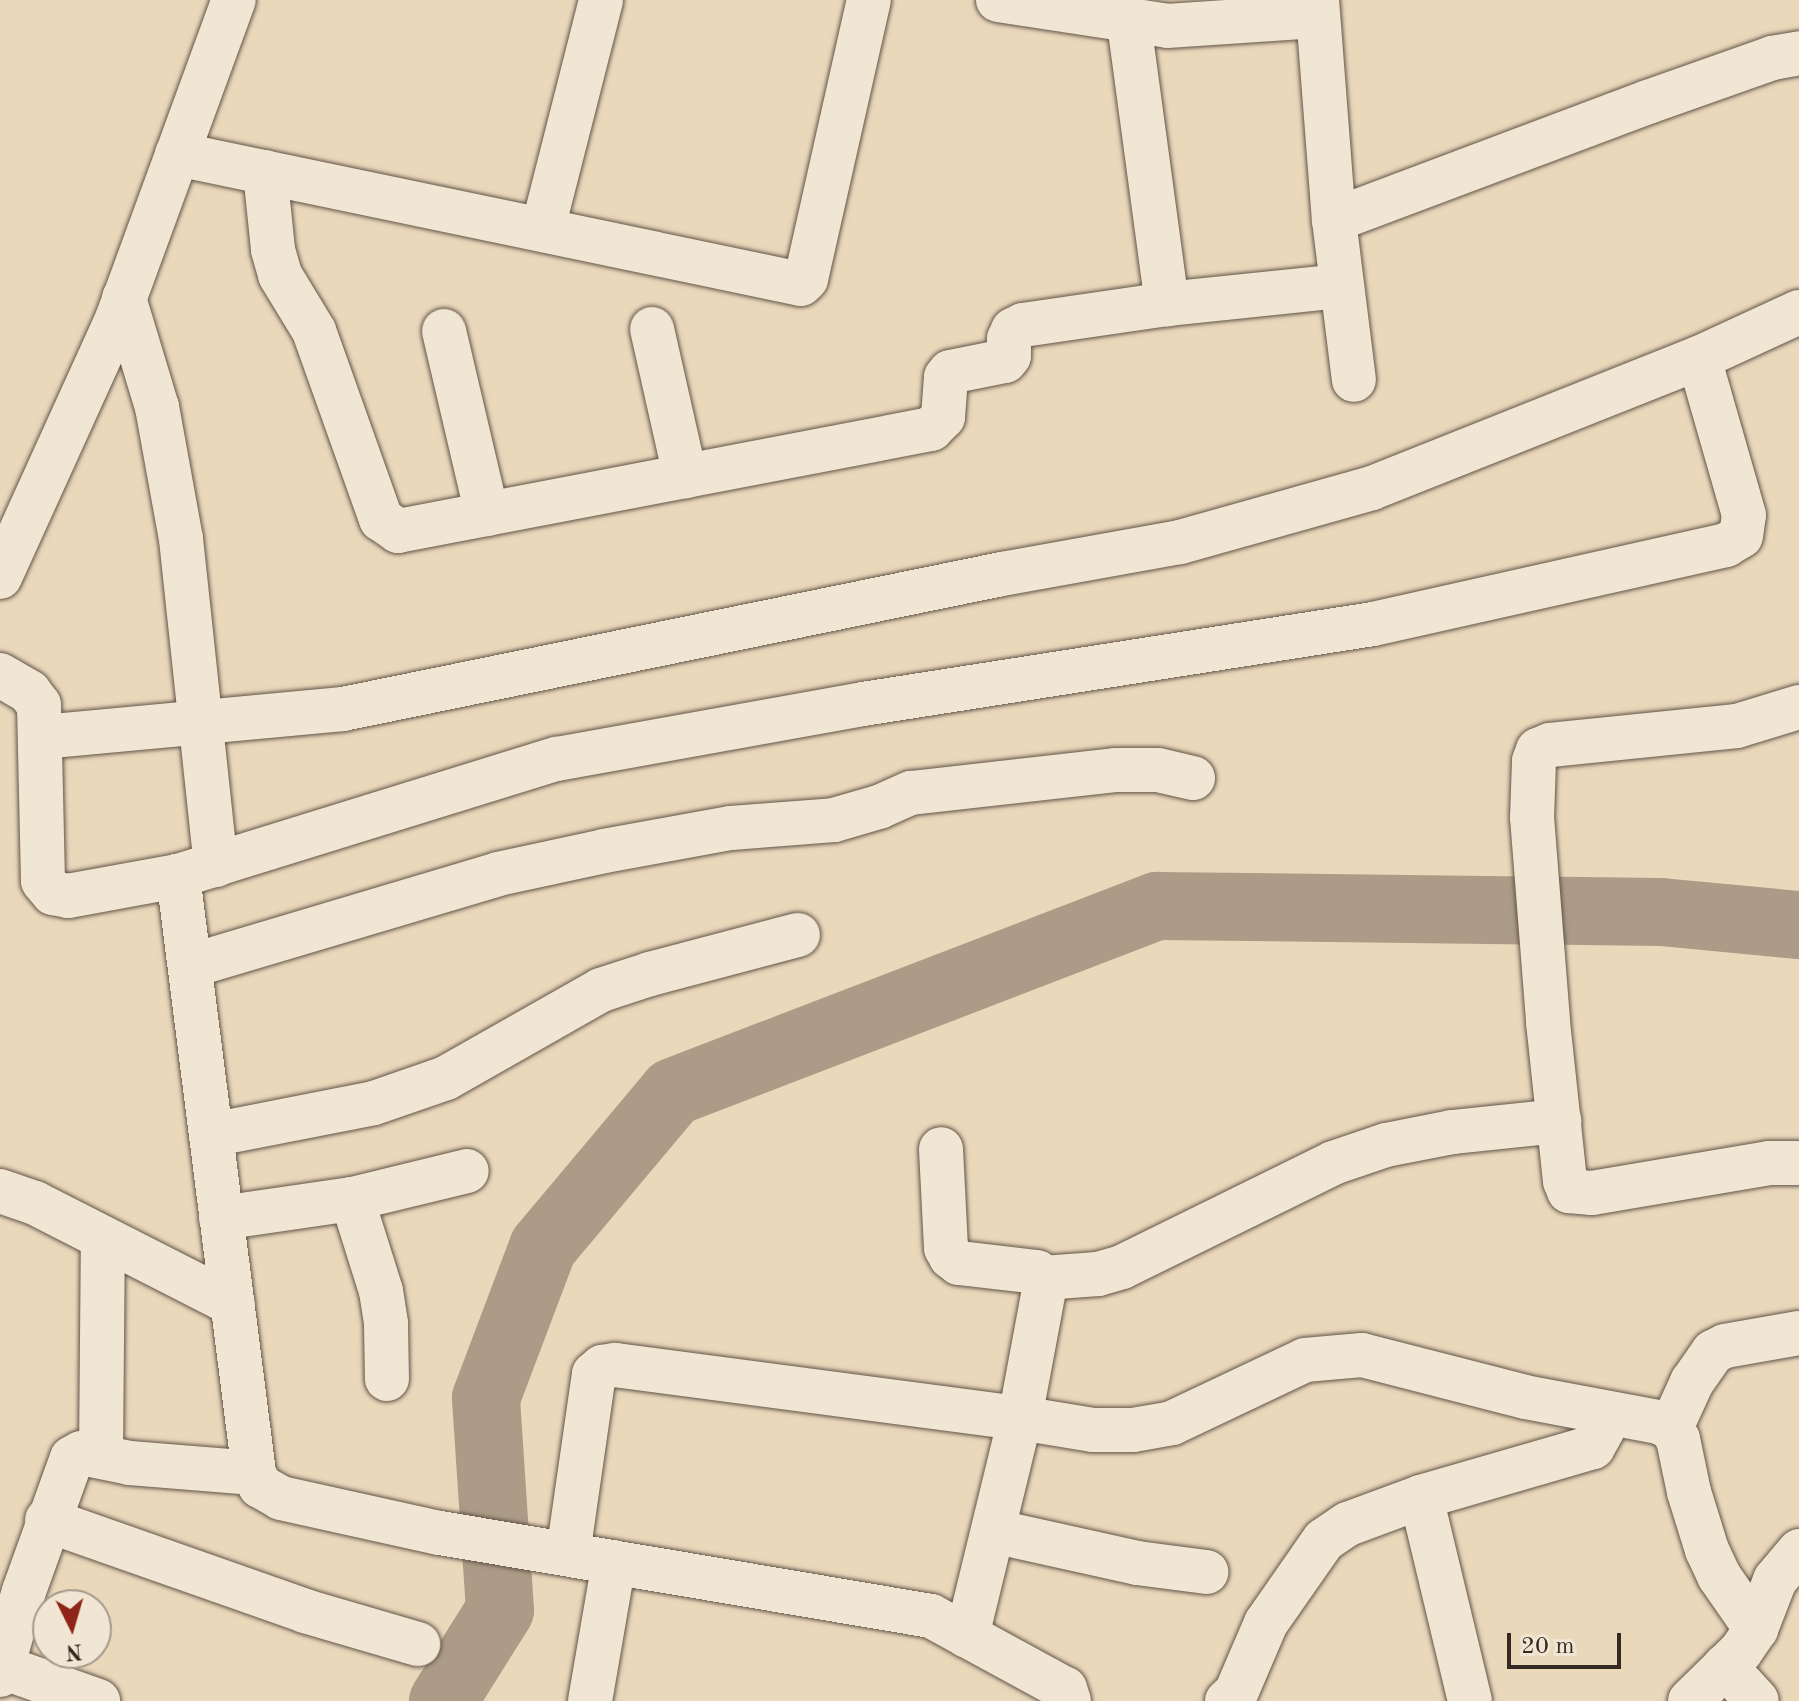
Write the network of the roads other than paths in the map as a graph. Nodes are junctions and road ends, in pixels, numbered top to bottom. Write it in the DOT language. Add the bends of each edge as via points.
graph roads {
  1 [pos="234,0"];
  2 [pos="601,0"];
  3 [pos="869,0"];
  4 [pos="998,0"];
  5 [pos="1317,8"];
  6 [pos="1129,23"];
  7 [pos="1799,53"];
  8 [pos="177,154"];
  9 [pos="265,172"];
  10 [pos="1334,220"];
  11 [pos="543,228"];
  12 [pos="1342,286"];
  13 [pos="124,298"];
  14 [pos="1167,304"];
  15 [pos="1799,312"];
  16 [pos="652,329"];
  17 [pos="444,331"];
  18 [pos="1699,358"];
  19 [pos="1354,380"];
  20 [pos="685,476"];
  21 [pos="487,514"];
  22 [pos="0,577"];
  23 [pos="0,675"];
  24 [pos="1799,707"];
  25 [pos="200,725"];
  26 [pos="41,737"];
  27 [pos="1193,778"];
  28 [pos="197,870"];
  29 [pos="798,935"];
  30 [pos="190,966"];
  31 [pos="1559,1121"];
  32 [pos="211,1135"];
  33 [pos="941,1149"];
  34 [pos="1799,1163"];
  35 [pos="467,1171"];
  36 [pos="0,1191"];
  37 [pos="352,1199"];
  38 [pos="221,1218"];
  39 [pos="103,1238"];
  40 [pos="1043,1278"];
  41 [pos="233,1304"];
  42 [pos="1799,1333"];
  43 [pos="387,1379"];
  44 [pos="1611,1414"];
  45 [pos="1020,1418"];
  46 [pos="1671,1428"];
  47 [pos="101,1455"];
  48 [pos="254,1473"];
  49 [pos="1421,1497"];
  50 [pos="47,1520"];
  51 [pos="993,1531"];
  52 [pos="549,1551"];
  53 [pos="1799,1551"];
  54 [pos="614,1562"];
  55 [pos="1206,1572"];
  56 [pos="1756,1629"];
  57 [pos="967,1636"];
  58 [pos="418,1644"];
  59 [pos="1725,1666"];
  60 [pos="1,1671"];
  61 [pos="98,1701"];
  62 [pos="590,1701"];
  63 [pos="1069,1701"];
  64 [pos="1227,1701"];
  65 [pos="1470,1701"];
  66 [pos="1690,1701"];
  67 [pos="1757,1701"];
  1 -- 8 [label="street"];
  2 -- 11 [label="street"];
  3 -- 11 [label="street" via="801,284"];
  4 -- 6 [label="street"];
  5 -- 6 [label="street" via="1167,26"];
  5 -- 10 [label="street"];
  6 -- 14 [label="street"];
  7 -- 10 [label="street" via="1648,102"];
  8 -- 9 [label="street"];
  8 -- 13 [label="street"];
  9 -- 11 [label="street"];
  9 -- 21 [label="street" via="280,275 314,331 381,519 398,531"];
  10 -- 12 [label="street"];
  12 -- 14 [label="street"];
  12 -- 19 [label="street"];
  13 -- 22 [label="street"];
  13 -- 25 [label="street" via="157,407 181,539"];
  14 -- 20 [label="street" via="1013,330 1005,361 950,372 943,417 931,429"];
  15 -- 18 [label="street"];
  16 -- 20 [label="street"];
  17 -- 21 [label="street"];
  18 -- 25 [label="street" via="1372,488 1180,542 343,709"];
  18 -- 28 [label="street" via="1744,515 1741,536 1726,545 1373,624 863,704 557,759"];
  20 -- 21 [label="street"];
  23 -- 26 [label="street" via="29,692 39,705"];
  24 -- 31 [label="street" via="1737,726 1538,750 1532,817"];
  25 -- 26 [label="street"];
  25 -- 28 [label="street"];
  26 -- 28 [label="street" via="43,881 53,893 68,896"];
  27 -- 30 [label="street" via="1158,770 1115,770 911,793 834,820 731,828 498,874"];
  28 -- 30 [label="street"];
  29 -- 32 [label="street" via="601,990 446,1078 374,1103"];
  30 -- 32 [label="street"];
  31 -- 34 [label="street" via="1565,1181 1569,1191 1579,1194 1769,1163"];
  31 -- 40 [label="street" via="1386,1145 1333,1163 1122,1267"];
  32 -- 38 [label="street"];
  33 -- 40 [label="street" via="946,1248 951,1257 959,1263 1037,1272"];
  35 -- 37 [label="street"];
  36 -- 39 [label="street"];
  37 -- 38 [label="street"];
  37 -- 43 [label="street" via="381,1291"];
  38 -- 41 [label="street"];
  39 -- 41 [label="street"];
  39 -- 47 [label="street"];
  40 -- 45 [label="street"];
  41 -- 48 [label="street"];
  42 -- 46 [label="street" via="1713,1352"];
  44 -- 45 [label="street" via="1362,1355 1305,1360 1172,1423 1093,1430"];
  44 -- 46 [label="street"];
  44 -- 49 [label="street" via="1593,1447"];
  45 -- 51 [label="street"];
  45 -- 52 [label="street" via="602,1367 594,1374"];
  46 -- 56 [label="street" via="1707,1550"];
  47 -- 48 [label="street" via="130,1463"];
  47 -- 50 [label="street" via="81,1453 72,1458"];
  48 -- 52 [label="street" via="260,1486 281,1498"];
  49 -- 64 [label="street" via="1348,1524 1324,1540 1266,1623 1236,1693"];
  49 -- 65 [label="street"];
  50 -- 58 [label="street" via="305,1611"];
  50 -- 60 [label="street"];
  51 -- 55 [label="street" via="1137,1563"];
  51 -- 57 [label="street"];
  52 -- 54 [label="street"];
  53 -- 56 [label="street" via="1775,1580"];
  54 -- 57 [label="street" via="931,1616"];
  54 -- 62 [label="street"];
  56 -- 59 [label="street"];
  57 -- 63 [label="street" via="1065,1689"];
  59 -- 66 [label="street"];
  59 -- 67 [label="street"];
  60 -- 61 [label="street"];
}
